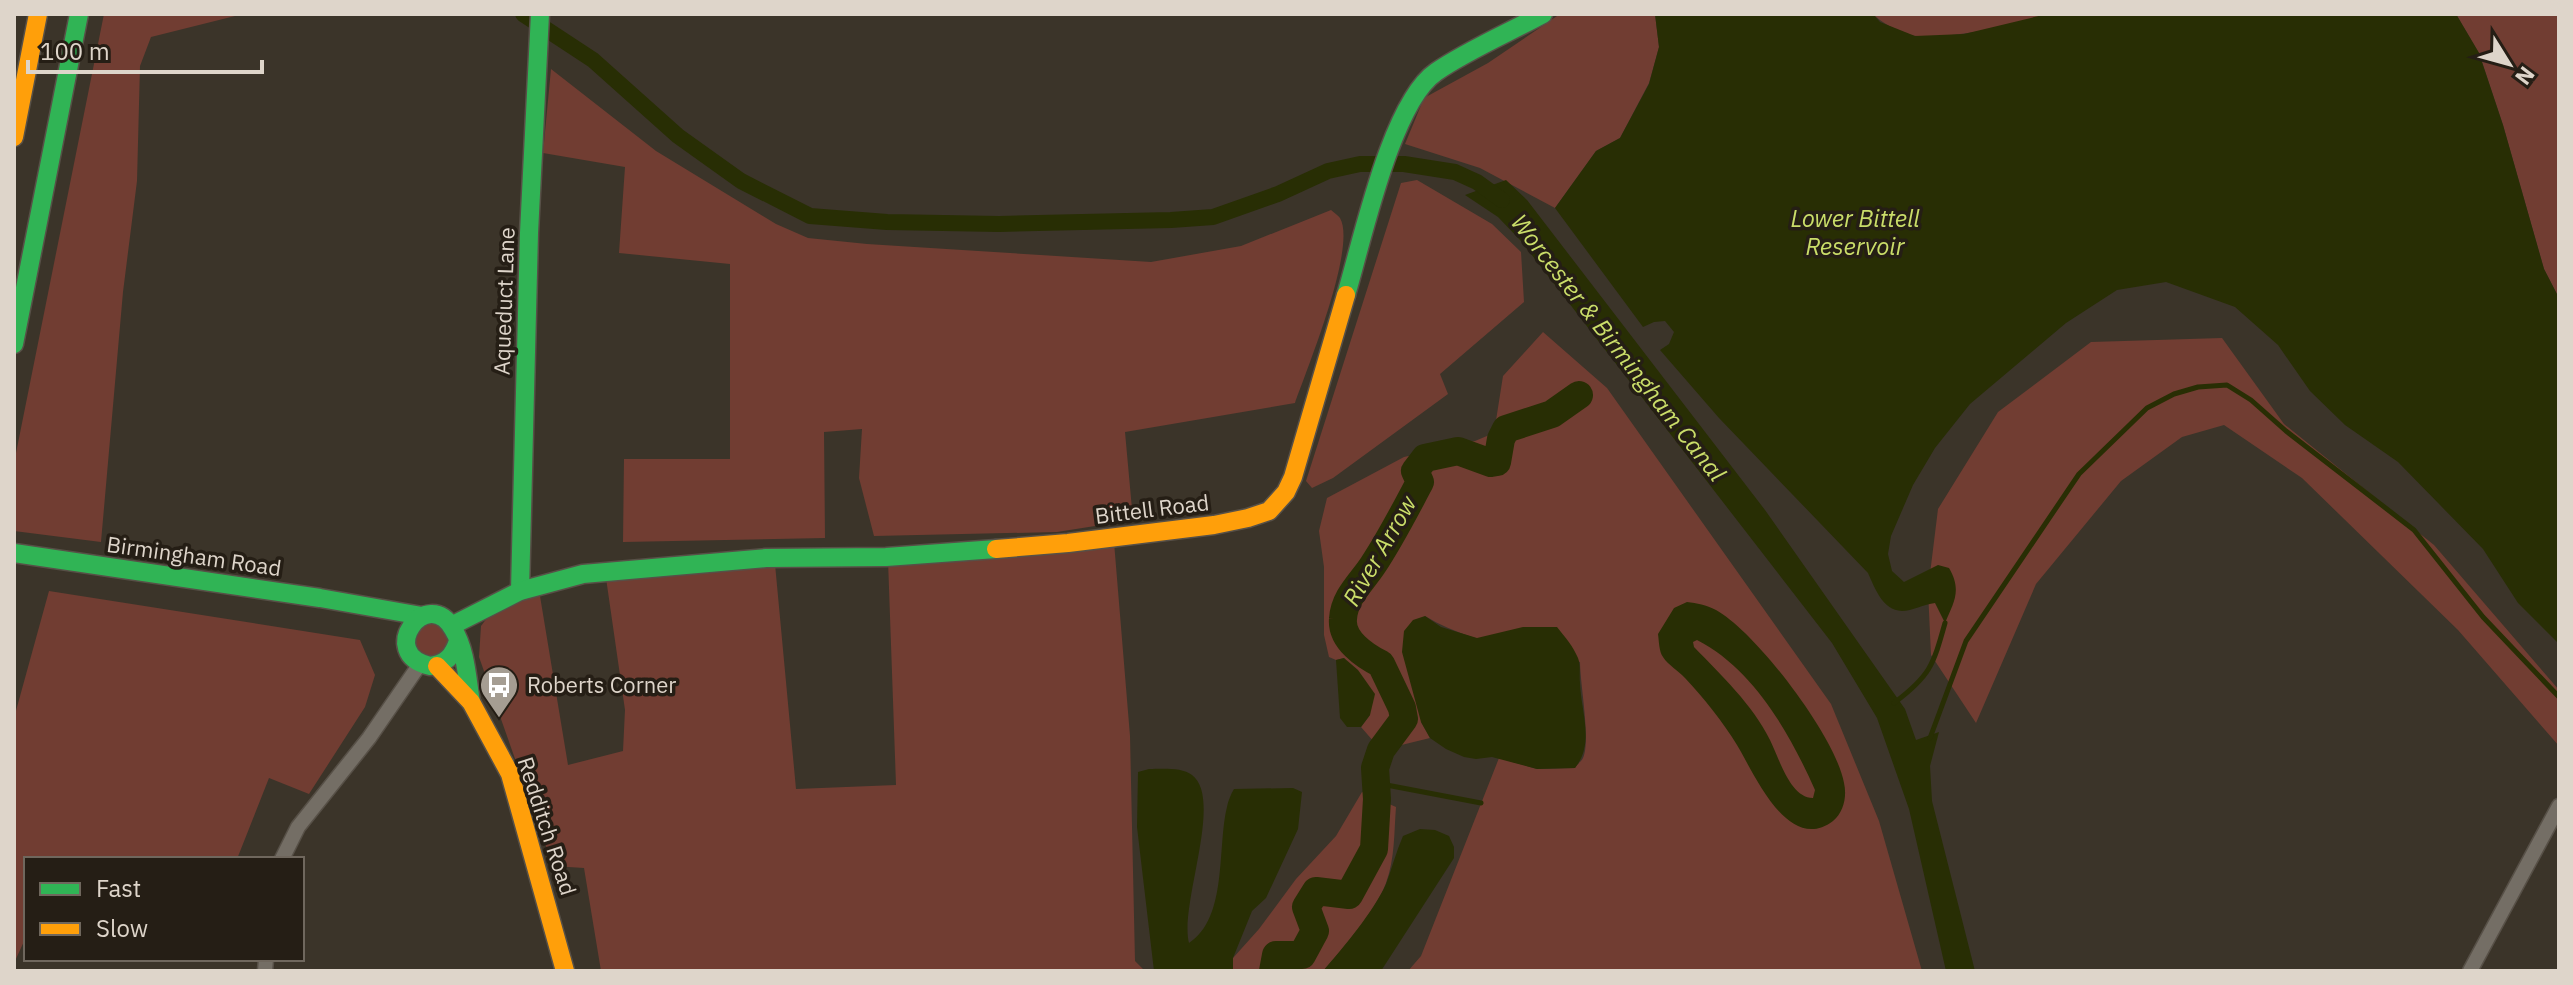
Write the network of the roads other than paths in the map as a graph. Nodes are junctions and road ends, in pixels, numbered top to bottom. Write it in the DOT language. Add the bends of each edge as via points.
graph roads {
  1 [pos="38,14"];
  2 [pos="79,14"];
  3 [pos="540,14"];
  4 [pos="1543,14"];
  5 [pos="14,137"];
  6 [pos="14,344"];
  7 [pos="14,553"];
  8 [pos="520,591"];
  9 [pos="367,605"];
  10 [pos="422,616"];
  11 [pos="455,633"];
  12 [pos="406,638"];
  13 [pos="429,665"];
  14 [pos="471,702"];
  15 [pos="2559,806"];
  16 [pos="283,857"];
  17 [pos="565,971"];
  18 [pos="2470,971"];
  1 -- 5 [label="main road"];
  2 -- 6 [label="main road"];
  3 -- 8 [label="main road, Aqueduct Lane"];
  4 -- 8 [label="main road, Bittell Road" via="1434,73 1415,93 1392,139 1293,477 1269,511 1214,525 1068,543 623,569"];
  7 -- 9 [label="main road, Birmingham Road"];
  8 -- 11 [label="main road, Bittell Road"];
  9 -- 10 [label="main road, Birmingham Road"];
  9 -- 12 [label="main road"];
  10 -- 11 [label="main road" via="443,616"];
  10 -- 12 [label="main road"];
  11 -- 13 [label="main road" via="454,655"];
  11 -- 14 [label="main road, Redditch Road"];
  12 -- 13 [label="main road" via="410,655"];
  13 -- 14 [label="main road, Redditch Road"];
  13 -- 16 [label="street" via="298,827"];
  14 -- 17 [label="main road, Redditch Road" via="510,774"];
  15 -- 18 [label="street"];
}
